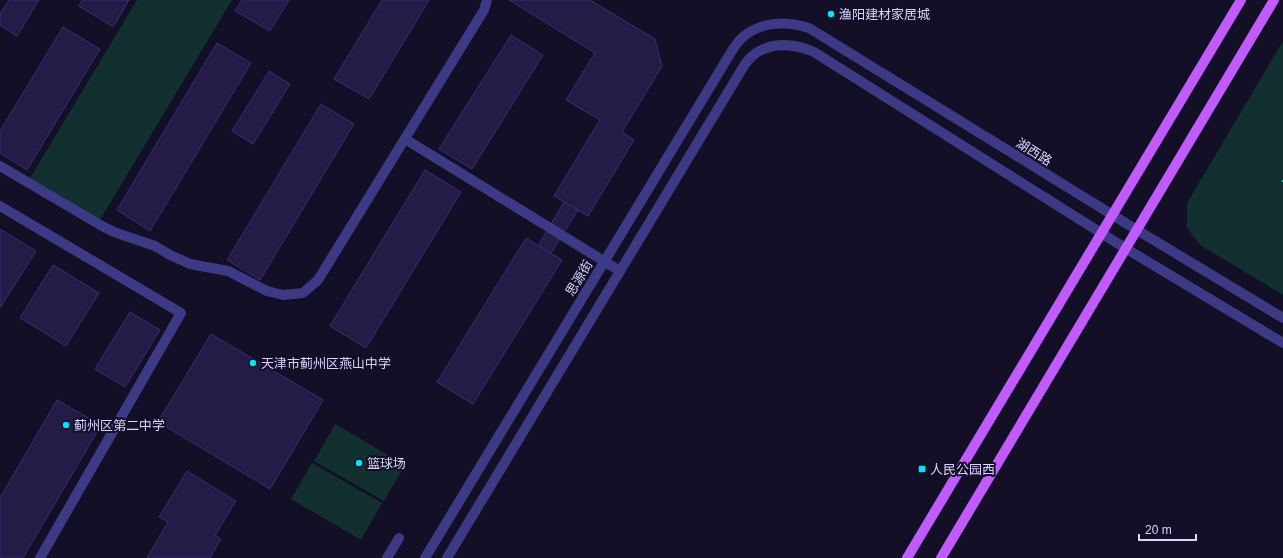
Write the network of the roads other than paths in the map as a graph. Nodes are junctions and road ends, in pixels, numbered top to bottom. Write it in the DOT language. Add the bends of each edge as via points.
graph roads {
  1 [pos="487,0"];
  2 [pos="1241,0"];
  3 [pos="1274,0"];
  4 [pos="768,25"];
  5 [pos="405,139"];
  6 [pos="0,166"];
  7 [pos="0,206"];
  8 [pos="1112,215"];
  9 [pos="1137,230"];
  10 [pos="1101,233"];
  11 [pos="1125,248"];
  12 [pos="605,261"];
  13 [pos="620,270"];
  14 [pos="1283,318"];
  15 [pos="1283,343"];
  16 [pos="400,538"];
  17 [pos="40,558"];
  18 [pos="387,558"];
  19 [pos="425,558"];
  20 [pos="447,558"];
  21 [pos="907,558"];
  22 [pos="941,558"];
  1 -- 5 [label="street" via="484,10"];
  2 -- 8 [label="main road"];
  3 -- 9 [label="main road"];
  4 -- 8 [label="street, 湖西路" via="784,23 809,28"];
  4 -- 12 [label="street, 思源街" via="743,37 733,49"];
  5 -- 6 [label="street" via="318,280 303,293 283,295 267,291 228,271 190,264 155,246 114,232"];
  5 -- 12 [label="street"];
  7 -- 17 [label="street" via="181,313"];
  8 -- 9 [label="street, 湖西路"];
  8 -- 10 [label="main road"];
  9 -- 11 [label="main road"];
  9 -- 14 [label="street, 湖西路"];
  10 -- 11 [label="street"];
  10 -- 13 [label="street" via="814,52 786,44 772,46 756,53 745,64"];
  10 -- 21 [label="main road"];
  11 -- 15 [label="street"];
  11 -- 22 [label="main road"];
  12 -- 13 [label="street"];
  12 -- 19 [label="street, 思源街"];
  13 -- 20 [label="street"];
  16 -- 18 [label="street"];
}
